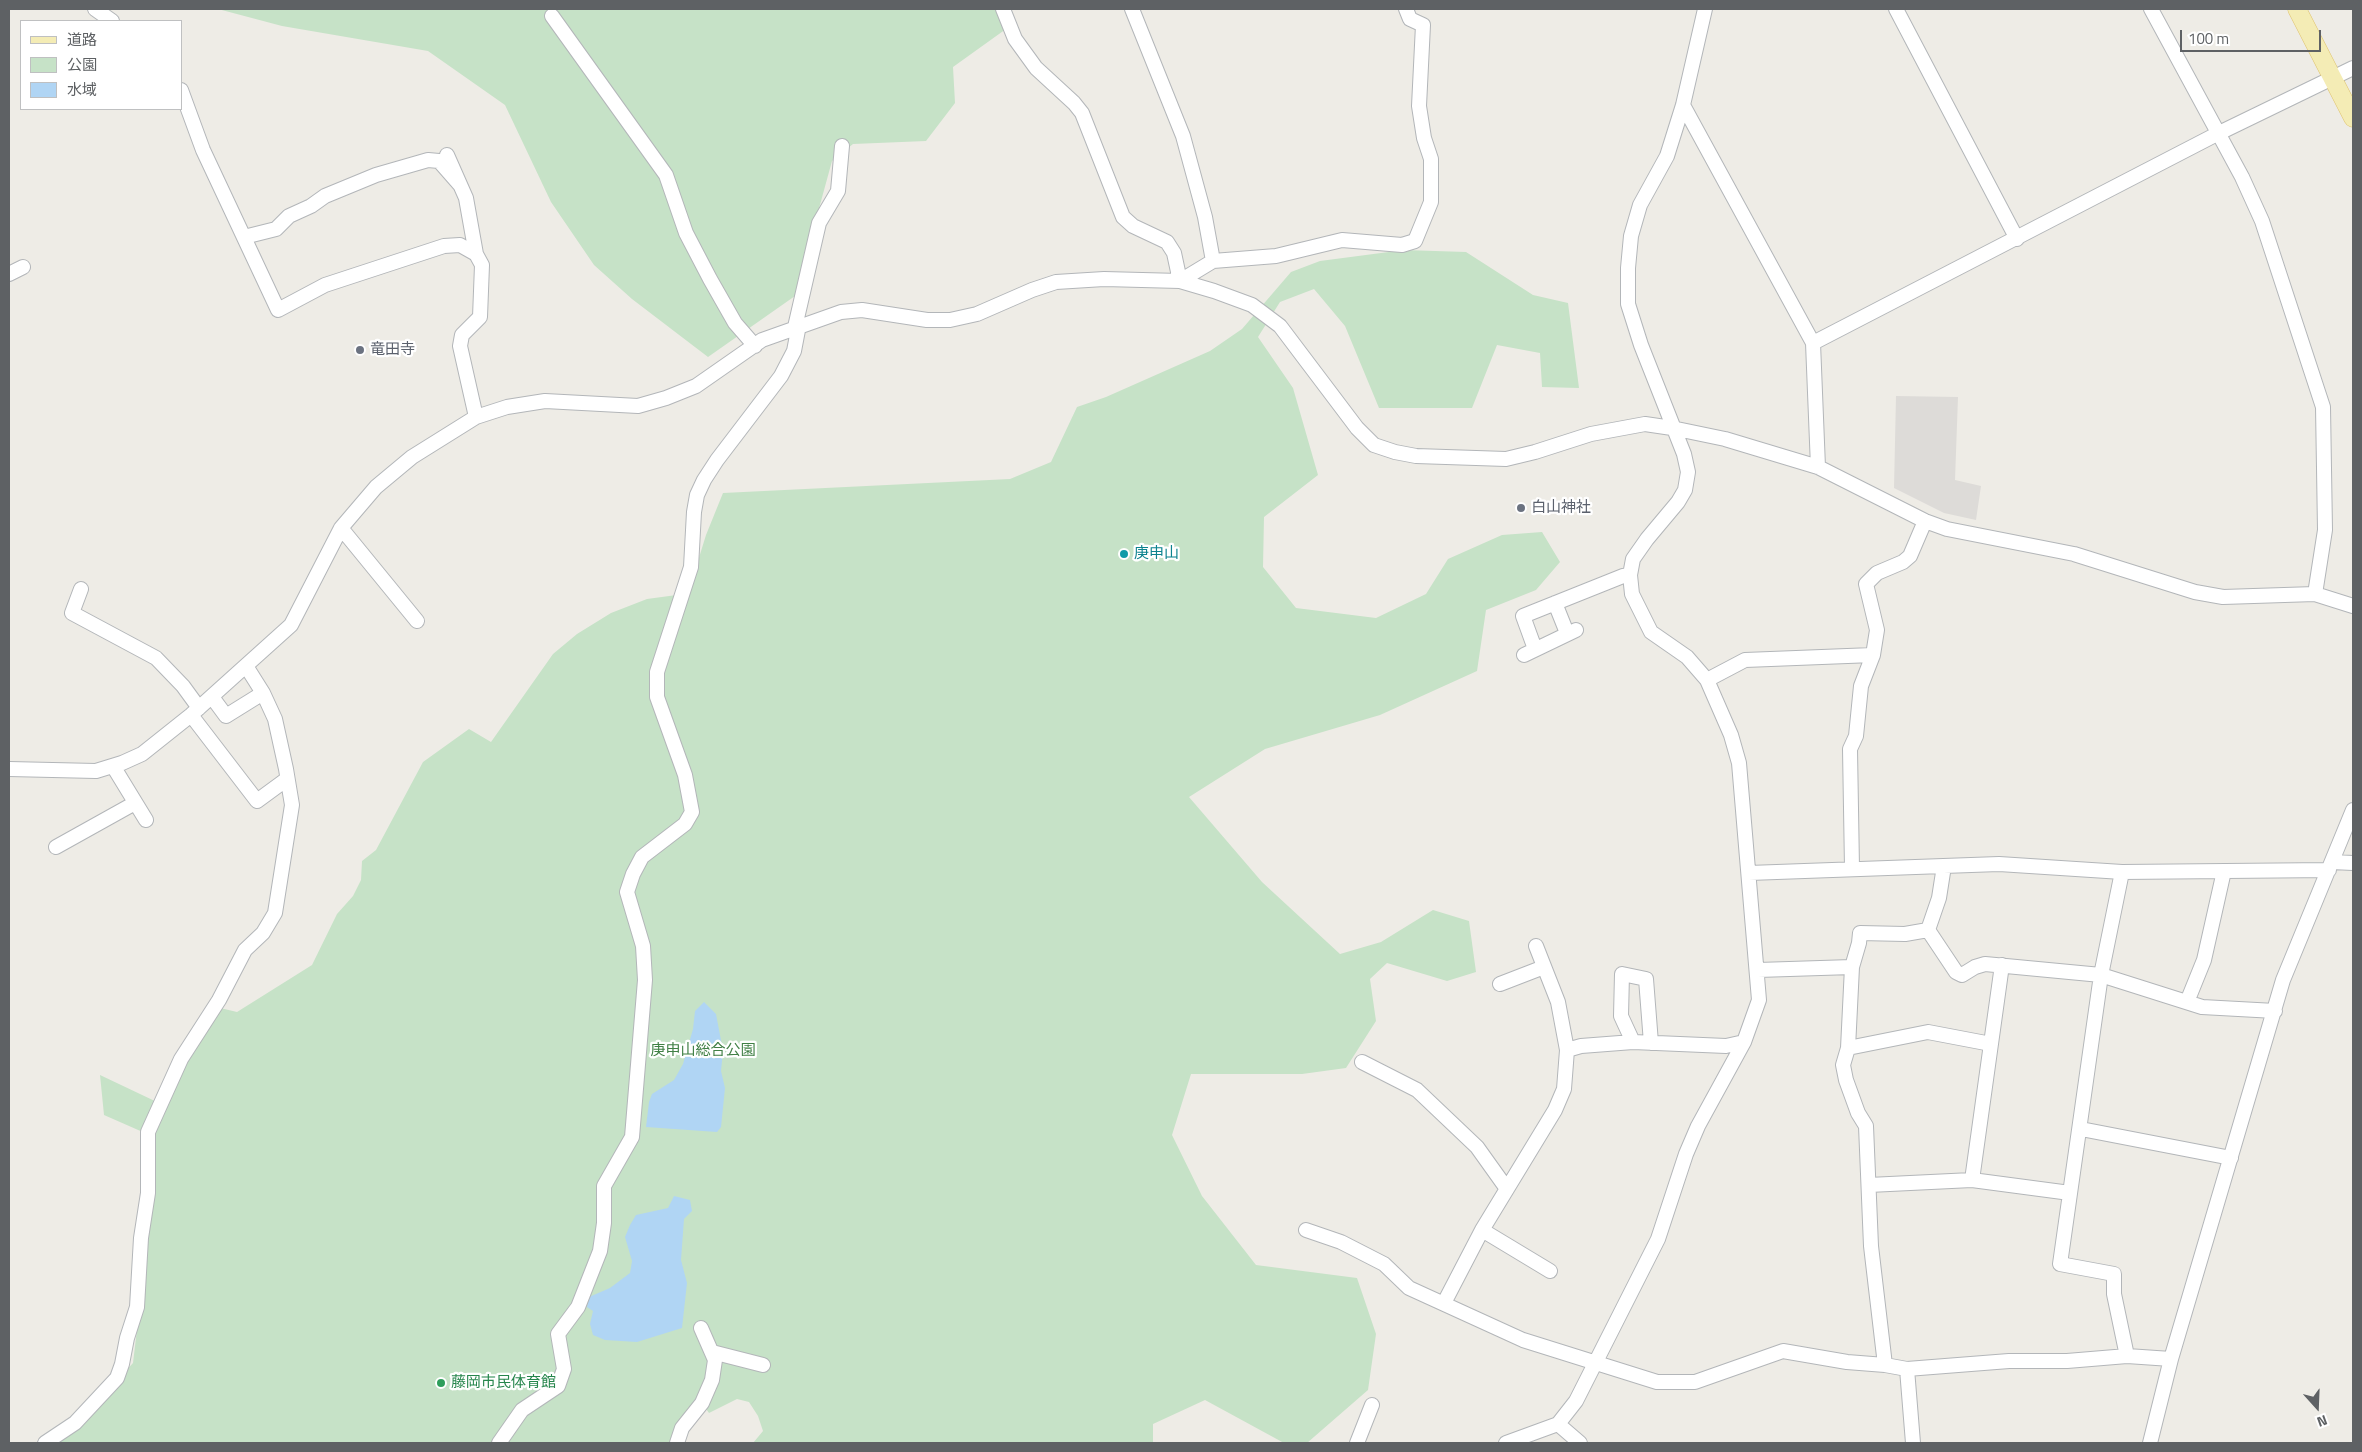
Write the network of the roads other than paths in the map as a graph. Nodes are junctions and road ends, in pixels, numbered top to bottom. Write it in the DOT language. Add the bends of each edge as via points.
graph roads {
  1 [pos="95,9"];
  2 [pos="1003,9"];
  3 [pos="1132,9"];
  4 [pos="1406,9"];
  5 [pos="1704,9"];
  6 [pos="1896,9"];
  7 [pos="2151,9"];
  8 [pos="2297,9"];
  9 [pos="552,16"];
  10 [pos="111,20"];
  11 [pos="2353,68"];
  12 [pos="2333,78"];
  13 [pos="182,93"];
  14 [pos="1683,105"];
  15 [pos="2353,118"];
  16 [pos="2217,134"];
  17 [pos="842,146"];
  18 [pos="447,155"];
  19 [pos="460,185"];
  20 [pos="244,237"];
  21 [pos="2017,239"];
  22 [pos="476,254"];
  23 [pos="1213,261"];
  24 [pos="23,267"];
  25 [pos="9,274"];
  26 [pos="1180,281"];
  27 [pos="797,326"];
  28 [pos="1813,343"];
  29 [pos="755,346"];
  30 [pos="476,417"];
  31 [pos="1672,428"];
  32 [pos="1818,467"];
  33 [pos="1925,522"];
  34 [pos="341,528"];
  35 [pos="1630,575"];
  36 [pos="81,589"];
  37 [pos="2315,594"];
  38 [pos="1555,603"];
  39 [pos="2353,606"];
  40 [pos="417,621"];
  41 [pos="1874,655"];
  42 [pos="246,666"];
  43 [pos="1707,680"];
  44 [pos="263,693"];
  45 [pos="212,697"];
  46 [pos="195,712"];
  47 [pos="113,766"];
  48 [pos="9,769"];
  49 [pos="287,779"];
  50 [pos="135,803"];
  51 [pos="2353,810"];
  52 [pos="146,820"];
  53 [pos="56,847"];
  54 [pos="2353,864"];
  55 [pos="1944,866"];
  56 [pos="2330,866"];
  57 [pos="1852,868"];
  58 [pos="2122,872"];
  59 [pos="2224,872"];
  60 [pos="1749,873"];
  61 [pos="1928,930"];
  62 [pos="1536,946"];
  63 [pos="2002,966"];
  64 [pos="1544,967"];
  65 [pos="1852,967"];
  66 [pos="1758,970"];
  67 [pos="2101,975"];
  68 [pos="1500,984"];
  69 [pos="2187,1002"];
  70 [pos="2275,1011"];
  71 [pos="1634,1042"];
  72 [pos="1744,1042"];
  73 [pos="1651,1043"];
  74 [pos="1991,1044"];
  75 [pos="1848,1048"];
  76 [pos="1566,1050"];
  77 [pos="1362,1062"];
  78 [pos="2081,1129"];
  79 [pos="2231,1158"];
  80 [pos="1972,1180"];
  81 [pos="1869,1185"];
  82 [pos="1508,1190"];
  83 [pos="2070,1193"];
  84 [pos="1306,1230"];
  85 [pos="1482,1230"];
  86 [pos="1550,1271"];
  87 [pos="1444,1303"];
  88 [pos="701,1328"];
  89 [pos="712,1352"];
  90 [pos="2127,1356"];
  91 [pos="2171,1359"];
  92 [pos="1596,1361"];
  93 [pos="1885,1364"];
  94 [pos="763,1365"];
  95 [pos="1907,1369"];
  96 [pos="1372,1406"];
  97 [pos="1558,1424"];
  98 [pos="45,1443"];
  99 [pos="499,1443"];
  100 [pos="676,1443"];
  101 [pos="1357,1443"];
  102 [pos="1506,1443"];
  103 [pos="1580,1443"];
  104 [pos="1913,1443"];
  105 [pos="2150,1443"];
  1 -- 10 [label="street"];
  2 -- 26 [label="street" via="1015,39 1036,68 1082,113 1123,217 1133,226 1167,242 1174,252"];
  3 -- 23 [label="street" via="1183,136"];
  4 -- 23 [label="street" via="1410,19 1423,25 1418,106 1431,159 1431,202 1415,241 1402,245 1342,240 1276,256"];
  5 -- 14 [label="street"];
  6 -- 21 [label="street"];
  7 -- 16 [label="street"];
  8 -- 12 [label="main road"];
  9 -- 29 [label="street" via="666,176 686,233 710,279 735,322"];
  11 -- 12 [label="street"];
  12 -- 15 [label="main road"];
  12 -- 16 [label="street"];
  13 -- 20 [label="street" via="203,150"];
  14 -- 28 [label="street"];
  14 -- 31 [label="street" via="1667,156 1640,205 1631,236 1628,268 1628,304"];
  16 -- 21 [label="street"];
  16 -- 37 [label="street" via="2262,221 2323,408 2325,530"];
  17 -- 27 [label="street" via="838,190 819,223"];
  18 -- 19 [label="street"];
  19 -- 20 [label="street" via="439,161 428,160 376,174 325,196 289,216 276,229"];
  19 -- 22 [label="street" via="466,198"];
  20 -- 22 [label="street" via="278,310 325,285 444,246 460,245"];
  21 -- 28 [label="street"];
  22 -- 30 [label="street" via="482,265 486,317 462,335 460,346"];
  23 -- 26 [label="street"];
  24 -- 25 [label="street"];
  26 -- 27 [label="street" via="1104,279 1056,282 976,314 950,320 927,320 862,310 840,312"];
  26 -- 31 [label="street" via="1252,305 1280,326 1357,428 1374,444 1395,452 1416,456 1506,458 1591,434 1645,424"];
  27 -- 29 [label="street"];
  27 -- 99 [label="street" via="794,351 781,376 708,474 697,495 692,567 657,672 657,696 684,775 692,812 685,824 642,857 626,892 643,946 645,980 632,1137 604,1186 600,1251 578,1307 558,1334 564,1370 558,1386 522,1410"];
  28 -- 32 [label="street"];
  29 -- 30 [label="street" via="696,386 638,406 545,401 507,406"];
  30 -- 34 [label="street" via="412,457 376,488"];
  31 -- 32 [label="street" via="1725,439"];
  31 -- 35 [label="street" via="1688,472 1685,490 1633,559"];
  32 -- 33 [label="street"];
  33 -- 37 [label="street" via="2074,554 2195,592 2223,597"];
  33 -- 41 [label="street" via="1910,556 1877,574 1866,584 1877,630"];
  34 -- 40 [label="street"];
  34 -- 42 [label="street" via="290,625"];
  35 -- 38 [label="street"];
  35 -- 43 [label="street" via="1632,594 1651,632 1687,657"];
  36 -- 46 [label="street" via="72,614 156,658 183,686"];
  37 -- 39 [label="street"];
  38 -- 38 [label="street" via="1523,616 1530,652 1572,632"];
  41 -- 43 [label="street" via="1745,660"];
  41 -- 57 [label="street" via="1861,686 1856,736 1850,749"];
  42 -- 44 [label="street"];
  42 -- 45 [label="street"];
  43 -- 60 [label="street" via="1731,735 1739,763"];
  44 -- 45 [label="street" via="226,716"];
  44 -- 49 [label="street" via="275,719"];
  45 -- 46 [label="street"];
  46 -- 47 [label="street" via="142,754"];
  46 -- 49 [label="street" via="257,800"];
  47 -- 48 [label="street" via="96,771"];
  47 -- 50 [label="street"];
  49 -- 98 [label="street" via="292,805 275,912 263,933 245,950 219,1000 181,1059 148,1132 148,1193 141,1238 137,1307 120,1371 104,1394 75,1423"];
  50 -- 52 [label="street"];
  50 -- 53 [label="street"];
  51 -- 56 [label="street"];
  54 -- 56 [label="street"];
  55 -- 57 [label="street"];
  55 -- 58 [label="street" via="1999,864"];
  55 -- 61 [label="street" via="1940,898"];
  56 -- 59 [label="street"];
  56 -- 70 [label="street" via="2283,980"];
  57 -- 60 [label="street"];
  58 -- 59 [label="street"];
  58 -- 67 [label="street"];
  59 -- 69 [label="street" via="2204,960"];
  60 -- 66 [label="street"];
  61 -- 63 [label="street" via="1956,972 1962,975 1985,964"];
  61 -- 65 [label="street" via="1905,934 1860,933"];
  62 -- 64 [label="street"];
  63 -- 67 [label="street"];
  63 -- 74 [label="street"];
  64 -- 68 [label="street"];
  64 -- 76 [label="street" via="1558,1002"];
  65 -- 66 [label="street"];
  65 -- 75 [label="street"];
  66 -- 72 [label="street" via="1759,1000"];
  67 -- 69 [label="street"];
  67 -- 78 [label="street"];
  69 -- 70 [label="street" via="2202,1007"];
  70 -- 79 [label="street"];
  71 -- 73 [label="street"];
  71 -- 73 [label="street" via="1621,1016 1622,974 1646,979"];
  71 -- 76 [label="street"];
  72 -- 73 [label="street" via="1726,1046"];
  72 -- 92 [label="street" via="1698,1126 1658,1239"];
  74 -- 75 [label="street" via="1928,1032"];
  74 -- 80 [label="street"];
  75 -- 81 [label="street" via="1843,1065 1858,1113 1866,1126"];
  76 -- 82 [label="street" via="1564,1089"];
  77 -- 82 [label="street" via="1417,1090 1476,1147"];
  78 -- 79 [label="street"];
  78 -- 83 [label="street"];
  79 -- 91 [label="street"];
  80 -- 81 [label="street"];
  80 -- 83 [label="street"];
  81 -- 93 [label="street" via="1871,1246"];
  82 -- 85 [label="street"];
  83 -- 90 [label="street" via="2060,1264 2114,1274 2114,1294"];
  84 -- 87 [label="street" via="1341,1242 1384,1264 1409,1288"];
  85 -- 86 [label="street"];
  85 -- 87 [label="street"];
  87 -- 92 [label="street" via="1523,1340"];
  88 -- 89 [label="street"];
  89 -- 94 [label="street"];
  89 -- 100 [label="street" via="715,1360 712,1380"];
  90 -- 91 [label="street"];
  90 -- 95 [label="street"];
  91 -- 105 [label="street"];
  92 -- 93 [label="street" via="1657,1382 1688,1383 1779,1352"];
  92 -- 97 [label="street" via="1576,1401"];
  93 -- 95 [label="street"];
  95 -- 104 [label="street"];
  96 -- 101 [label="street"];
  97 -- 102 [label="street"];
  97 -- 103 [label="street"];
}
